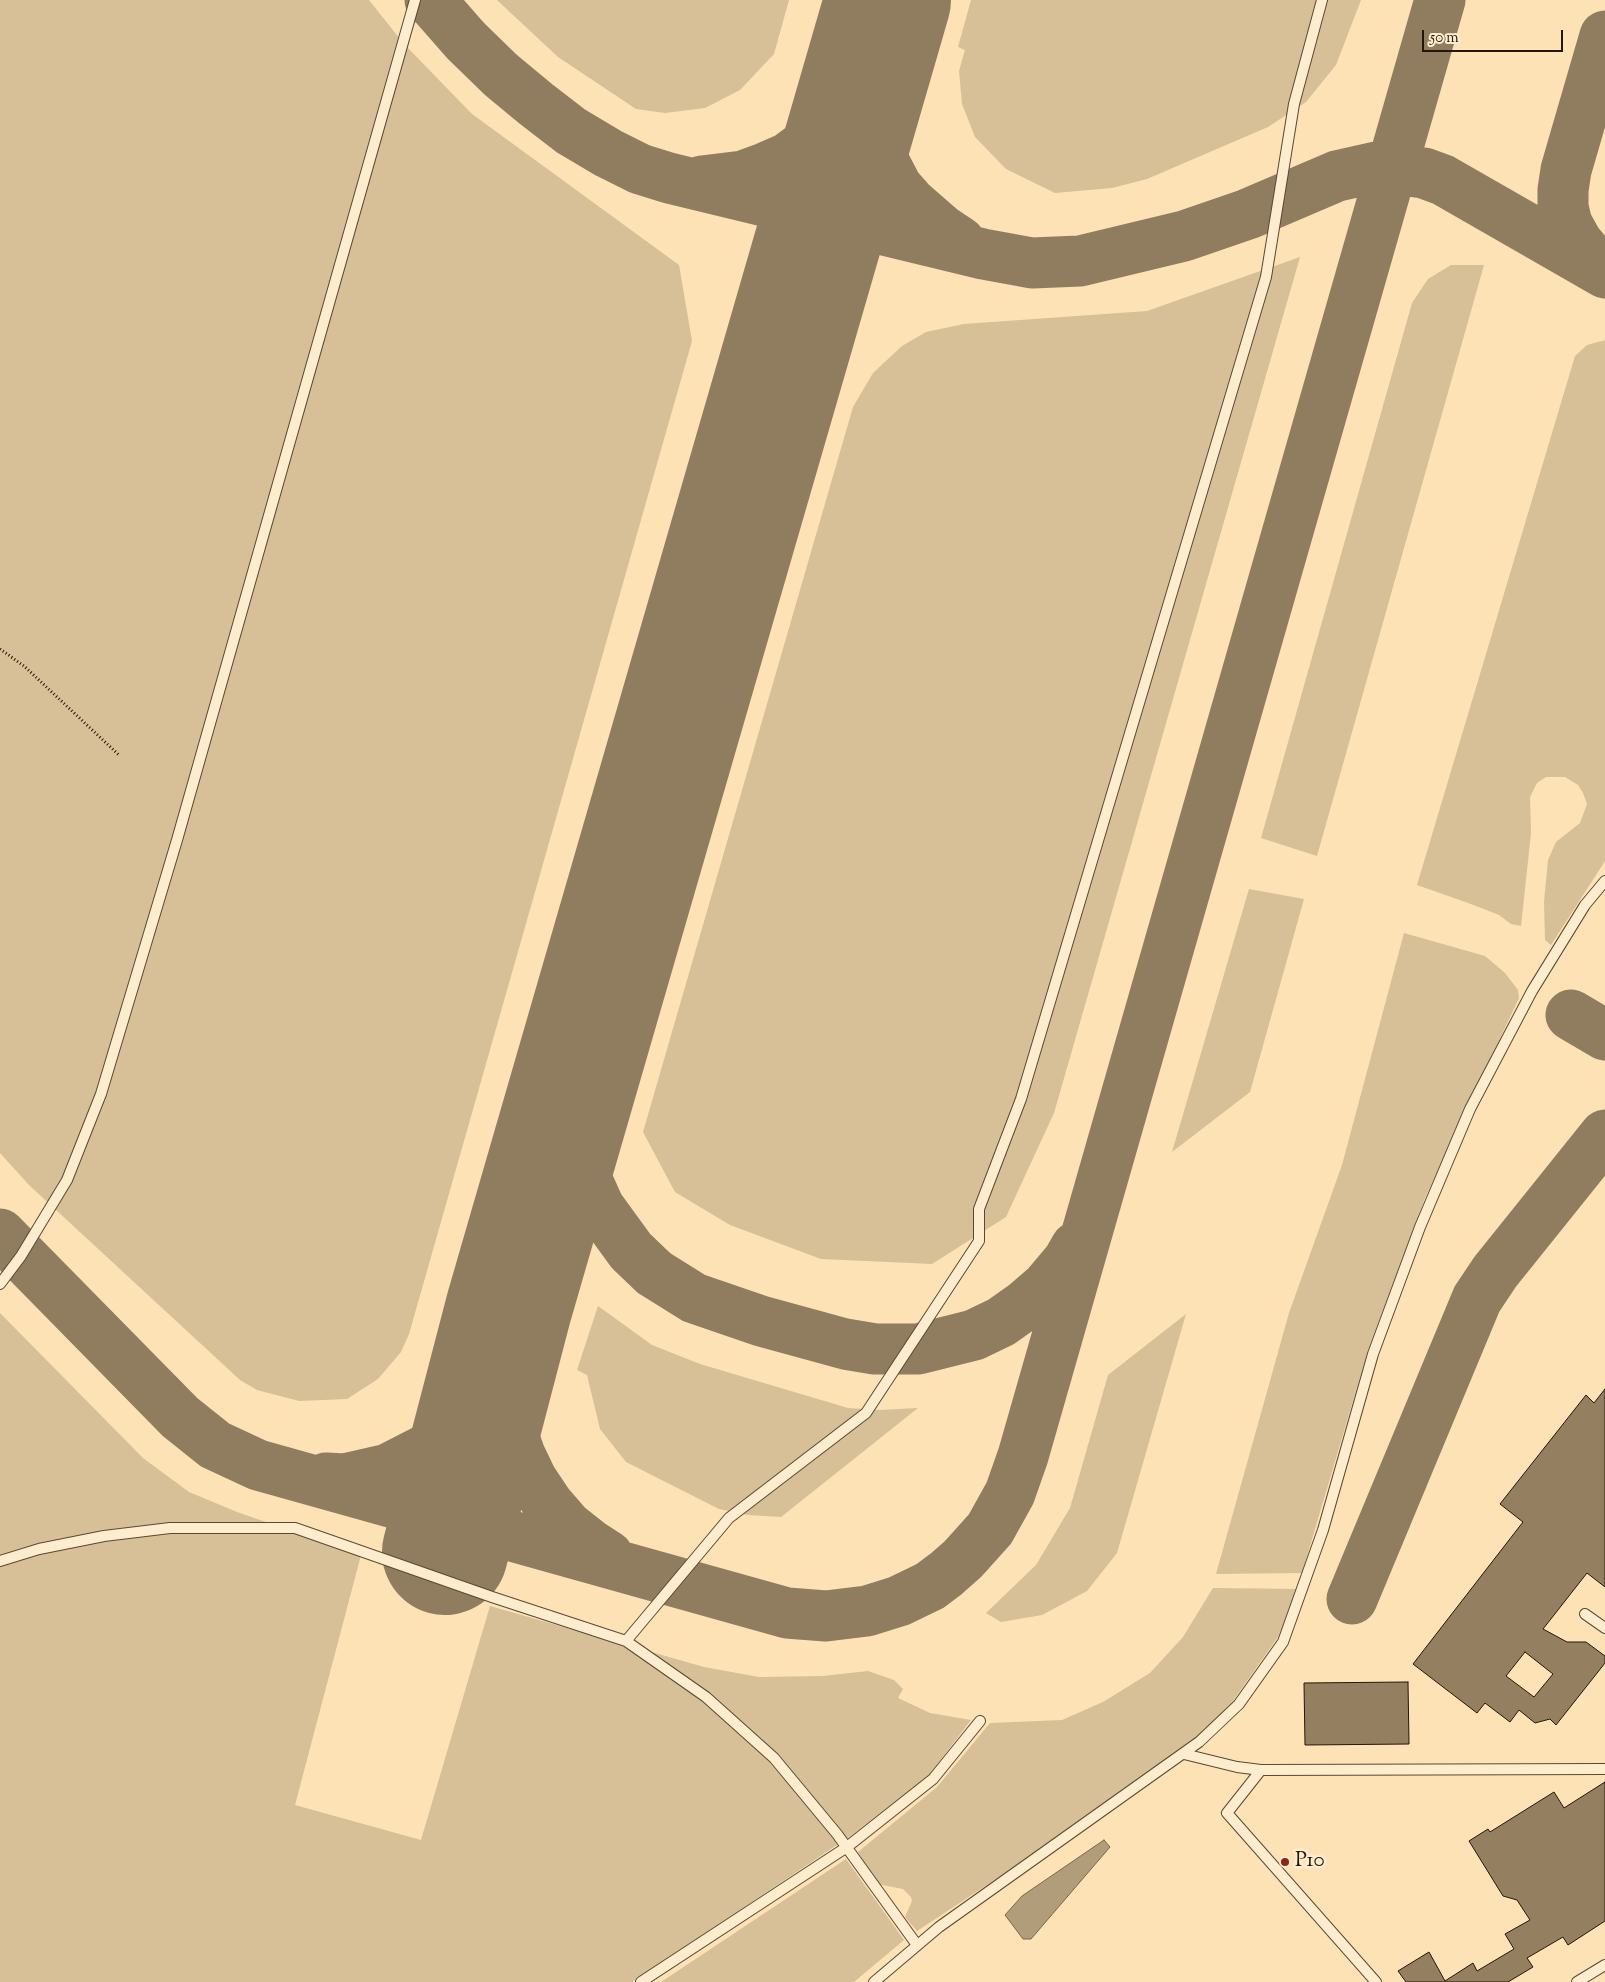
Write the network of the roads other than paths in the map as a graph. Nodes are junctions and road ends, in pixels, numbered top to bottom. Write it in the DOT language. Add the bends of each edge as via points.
graph roads {
  1 [pos="415,0"];
  2 [pos="1322,0"];
  3 [pos="1605,882"];
  4 [pos="0,1284"];
  5 [pos="0,1561"];
  6 [pos="1585,1614"];
  7 [pos="1605,1628"];
  8 [pos="626,1641"];
  9 [pos="980,1722"];
  10 [pos="1184,1754"];
  11 [pos="1605,1769"];
  12 [pos="1261,1770"];
  13 [pos="847,1847"];
  14 [pos="917,1945"];
  15 [pos="1605,1966"];
  16 [pos="1580,1981"];
  17 [pos="641,1982"];
  18 [pos="874,1982"];
  19 [pos="1376,1982"];
  1 -- 4 [label="lane" via="177,840 101,1094 67,1180"];
  2 -- 8 [label="lane" via="1294,104 1266,277 1021,1099 979,1209 979,1241 866,1413 729,1518"];
  3 -- 10 [label="lane" via="1585,905 1532,991 1470,1109 1420,1227 1373,1354 1323,1530 1283,1642 1240,1704"];
  5 -- 8 [label="lane" via="39,1549 104,1536 161,1529 295,1528"];
  6 -- 7 [label="lane"];
  8 -- 13 [label="lane" via="706,1697 774,1758"];
  9 -- 13 [label="lane" via="933,1779"];
  10 -- 12 [label="lane"];
  10 -- 14 [label="lane" via="1024,1864"];
  11 -- 12 [label="lane"];
  12 -- 19 [label="lane" via="1228,1813"];
  13 -- 14 [label="lane"];
  13 -- 17 [label="lane"];
  14 -- 18 [label="lane"];
  15 -- 16 [label="lane"];
}
